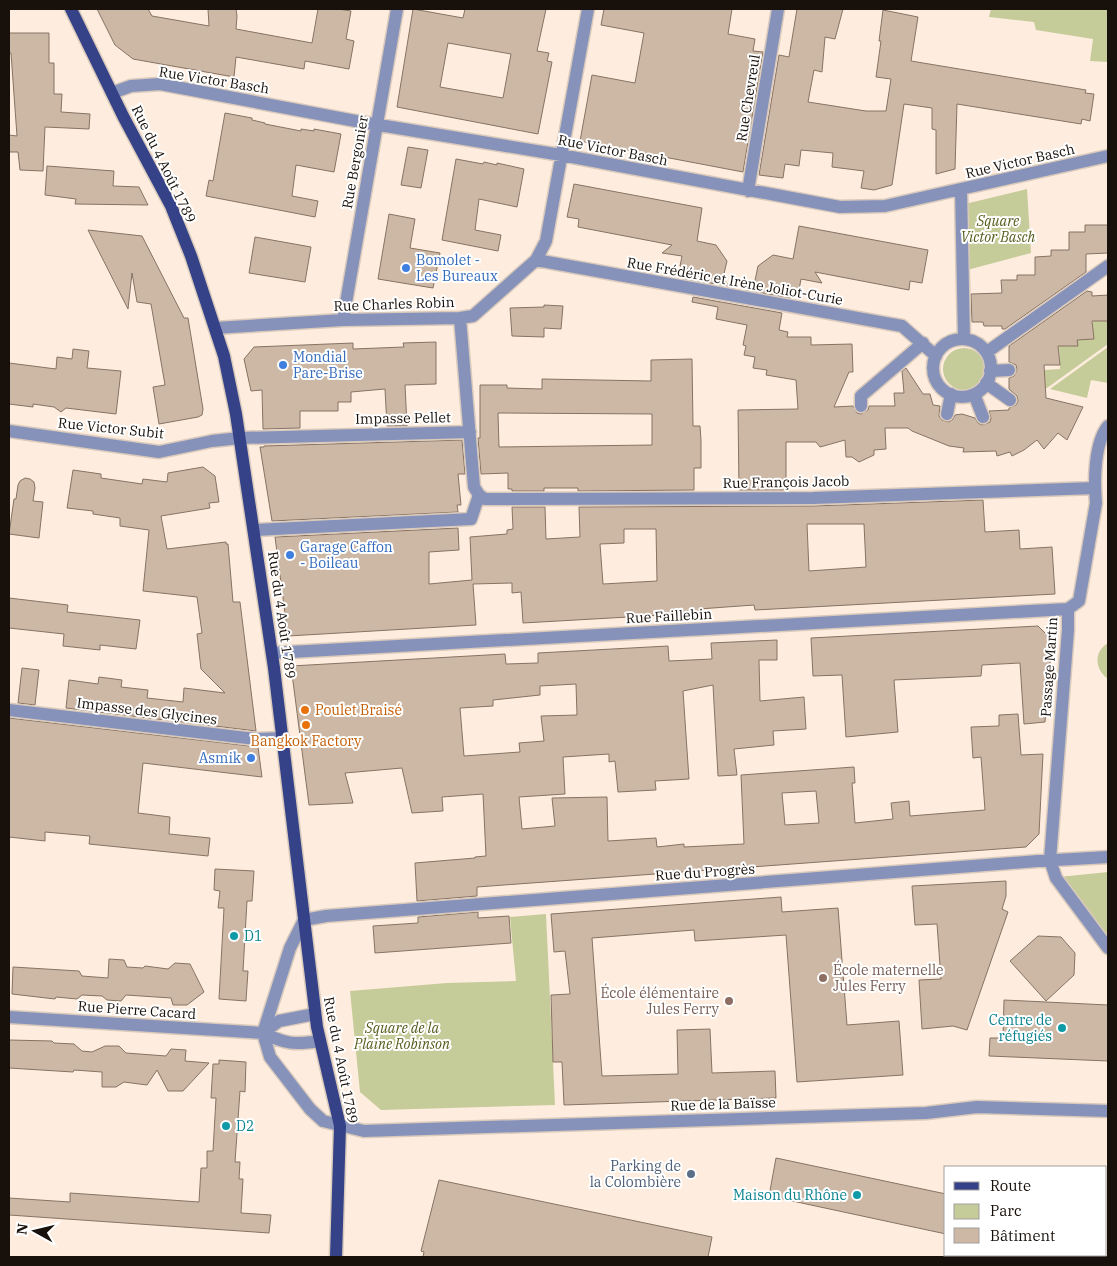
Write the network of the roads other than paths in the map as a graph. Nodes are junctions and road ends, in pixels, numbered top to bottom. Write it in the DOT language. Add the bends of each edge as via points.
graph roads {
  1 [pos="71,9"];
  2 [pos="397,9"];
  3 [pos="588,9"];
  4 [pos="778,9"];
  5 [pos="112,92"];
  6 [pos="376,124"];
  7 [pos="561,155"];
  8 [pos="1108,156"];
  9 [pos="961,189"];
  10 [pos="748,191"];
  11 [pos="536,260"];
  12 [pos="1108,266"];
  13 [pos="460,318"];
  14 [pos="343,320"];
  15 [pos="215,328"];
  16 [pos="964,339"];
  17 [pos="923,344"];
  18 [pos="986,352"];
  19 [pos="936,356"];
  20 [pos="1009,370"];
  21 [pos="988,377"];
  22 [pos="951,394"];
  23 [pos="974,394"];
  24 [pos="1010,400"];
  25 [pos="861,406"];
  26 [pos="947,414"];
  27 [pos="983,417"];
  28 [pos="1108,426"];
  29 [pos="9,431"];
  30 [pos="470,432"];
  31 [pos="240,438"];
  32 [pos="1095,488"];
  33 [pos="479,495"];
  34 [pos="255,530"];
  35 [pos="1068,610"];
  36 [pos="272,653"];
  37 [pos="9,710"];
  38 [pos="283,738"];
  39 [pos="1108,857"];
  40 [pos="1050,860"];
  41 [pos="304,920"];
  42 [pos="1108,948"];
  43 [pos="315,1014"];
  44 [pos="9,1017"];
  45 [pos="263,1033"];
  46 [pos="320,1041"];
  47 [pos="1108,1111"];
  48 [pos="340,1126"];
  49 [pos="336,1257"];
  1 -- 5 [label="main road, Rue du 4 Août 1789"];
  2 -- 6 [label="street, Rue Bergonier"];
  3 -- 7 [label="street, Rue Charles Robin"];
  4 -- 10 [label="street, Rue Chevreul"];
  5 -- 6 [label="street, Rue Victor Basch" via="132,86 160,84"];
  5 -- 15 [label="main road, Rue du 4 Août 1789" via="171,206"];
  6 -- 7 [label="street, Rue Victor Basch"];
  6 -- 14 [label="street, Rue Bergonier"];
  7 -- 10 [label="street, Rue Victor Basch"];
  7 -- 11 [label="street, Rue Charles Robin" via="546,242"];
  8 -- 9 [label="street, Rue Victor Basch"];
  9 -- 10 [label="street, Rue Victor Basch" via="885,206 840,207"];
  9 -- 16 [label="street"];
  11 -- 13 [label="street, Rue Charles Robin" via="473,316"];
  11 -- 17 [label="street, Rue Frédéric et Irène Joliot-Curie" via="902,326"];
  12 -- 18 [label="street"];
  13 -- 14 [label="street, Rue Charles Robin"];
  13 -- 30 [label="street"];
  14 -- 15 [label="street, Rue Charles Robin"];
  15 -- 31 [label="main road, Rue du 4 Août 1789" via="224,356"];
  16 -- 18 [label="street" via="977,343"];
  16 -- 19 [label="street" via="952,340"];
  17 -- 19 [label="street, Rue Frédéric et Irène Joliot-Curie"];
  17 -- 25 [label="street" via="861,396"];
  18 -- 21 [label="street" via="990,362"];
  19 -- 22 [label="street" via="935,378"];
  20 -- 21 [label="street"];
  21 -- 23 [label="street"];
  21 -- 24 [label="street"];
  22 -- 23 [label="street"];
  22 -- 26 [label="street"];
  23 -- 27 [label="street"];
  28 -- 32 [label="street, Passage Martin" via="1101,438"];
  29 -- 31 [label="street, Rue Victor Subit" via="159,452"];
  30 -- 31 [label="street, Impasse Pellet"];
  30 -- 33 [label="street, Impasse Pellet" via="474,487"];
  31 -- 34 [label="main road, Rue du 4 Août 1789"];
  32 -- 33 [label="street, Rue François Jacob" via="813,498 485,499"];
  32 -- 35 [label="street, Passage Martin" via="1096,503 1079,601"];
  33 -- 34 [label="street" via="472,519"];
  34 -- 36 [label="main road, Rue du 4 Août 1789"];
  35 -- 36 [label="street, Rue Faillebin"];
  35 -- 40 [label="street, Passage Martin"];
  36 -- 38 [label="main road, Rue du 4 Août 1789"];
  37 -- 38 [label="street, Impasse des Glycines" via="256,739"];
  38 -- 41 [label="main road, Rue du 4 Août 1789"];
  39 -- 40 [label="street, Rue du Progrès"];
  40 -- 41 [label="street, Rue du Progrès"];
  40 -- 42 [label="street" via="1056,878"];
  41 -- 43 [label="main road, Rue du 4 Août 1789"];
  41 -- 45 [label="street" via="290,948"];
  43 -- 45 [label="street" via="280,1021"];
  43 -- 46 [label="main road, Rue du 4 Août 1789"];
  44 -- 45 [label="street, Rue Pierre Cacard"];
  45 -- 46 [label="street, Rue Pierre Cacard" via="284,1043"];
  45 -- 48 [label="street" via="270,1057 310,1109 323,1121"];
  46 -- 48 [label="main road, Rue du 4 Août 1789"];
  47 -- 48 [label="street, Rue de la Baïsse" via="977,1107 926,1113 364,1131"];
  48 -- 49 [label="main road, Rue du 4 Août 1789"];
}
